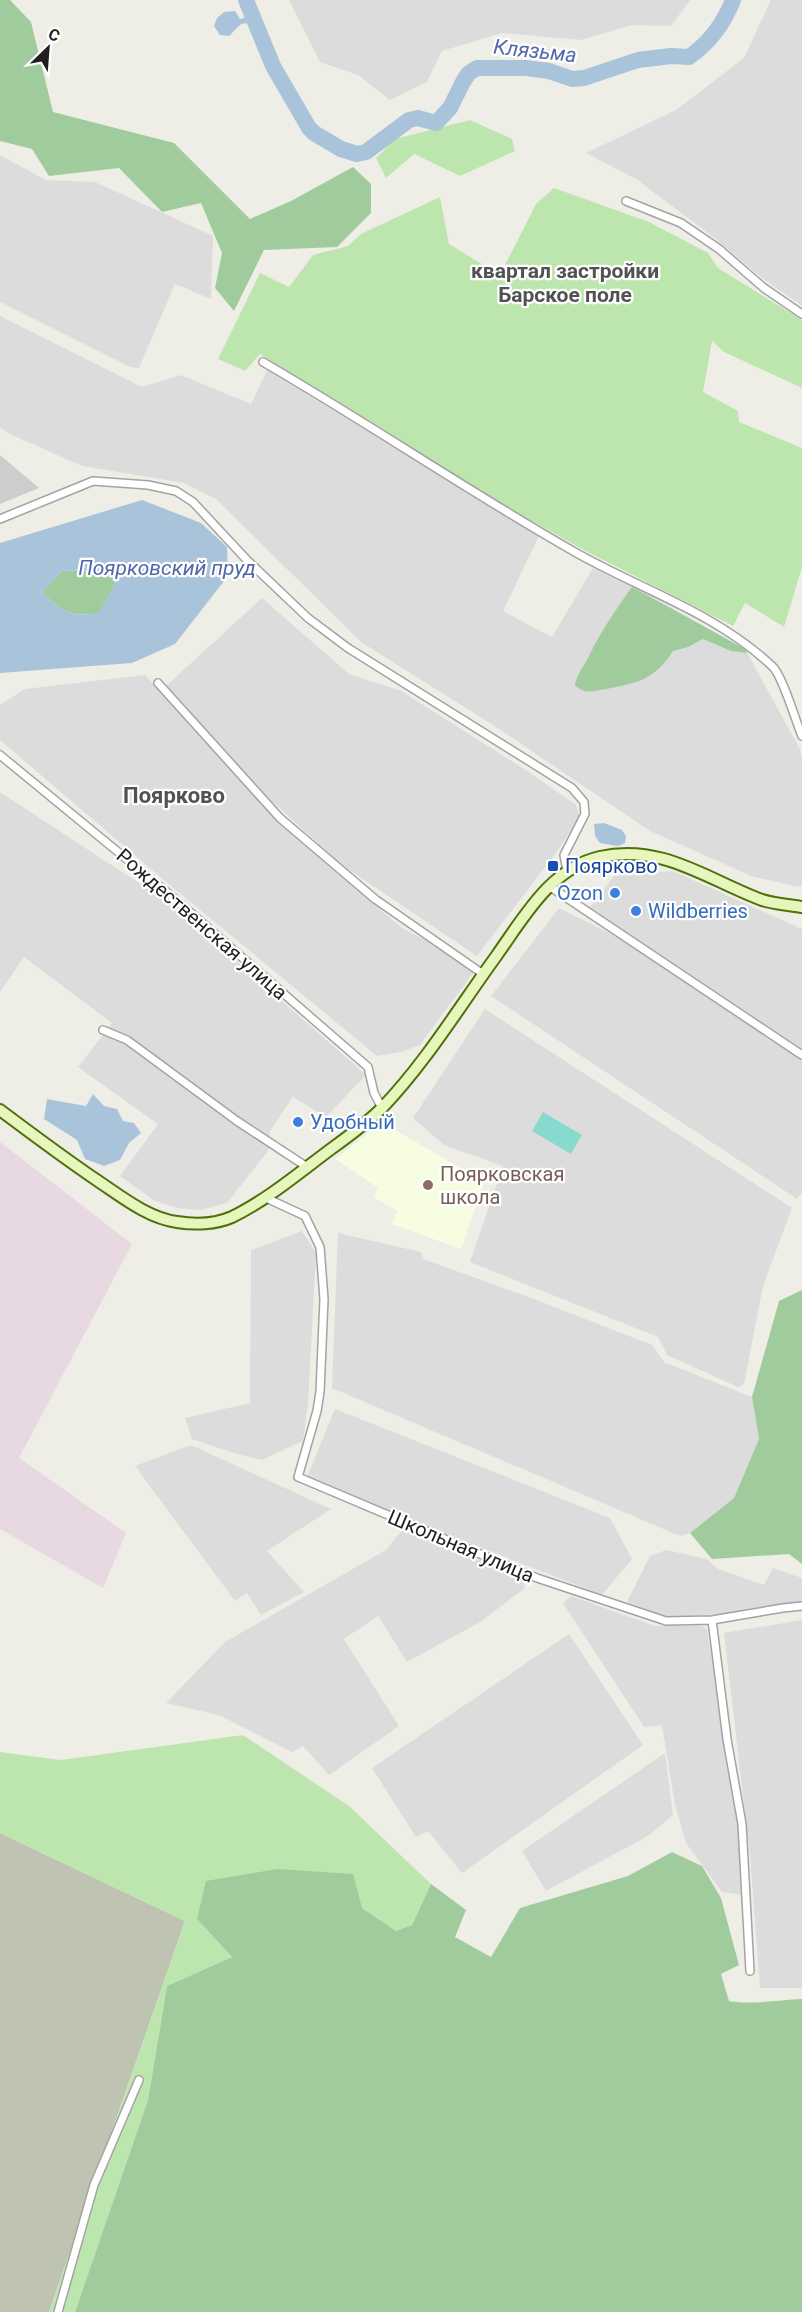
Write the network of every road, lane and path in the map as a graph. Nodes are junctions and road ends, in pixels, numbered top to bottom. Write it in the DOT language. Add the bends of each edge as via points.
graph roads {
  1 [pos="626,201"];
  2 [pos="802,314"];
  3 [pos="263,362"];
  4 [pos="0,519"];
  5 [pos="158,683"];
  6 [pos="802,736"];
  7 [pos="0,755"];
  8 [pos="567,871"];
  9 [pos="549,886"];
  10 [pos="802,906"];
  11 [pos="483,974"];
  12 [pos="103,1030"];
  13 [pos="802,1055"];
  14 [pos="382,1108"];
  15 [pos="0,1110"];
  16 [pos="307,1167"];
  17 [pos="264,1197"];
  18 [pos="802,1606"];
  19 [pos="712,1620"];
  20 [pos="750,1971"];
  21 [pos="139,2080"];
  22 [pos="58,2312"];
  1 -- 2 [label="street" via="681,223"];
  3 -- 6 [label="street" via="575,552 730,632 775,668"];
  4 -- 8 [label="street" via="93,481 148,485 176,491 194,502 308,618 572,788 584,802 585,814 564,855"];
  5 -- 11 [label="street" via="280,818 375,899"];
  7 -- 14 [label="street, Рождественская улица" via="168,893 368,1067"];
  8 -- 9 [label="main road"];
  8 -- 10 [label="main road" via="602,856 644,854 694,868 763,900"];
  9 -- 11 [label="main road"];
  9 -- 13 [label="street"];
  11 -- 14 [label="main road"];
  12 -- 16 [label="street" via="128,1040"];
  14 -- 16 [label="main road"];
  15 -- 17 [label="main road" via="125,1200 153,1215 201,1224 230,1218"];
  16 -- 17 [label="main road"];
  17 -- 19 [label="street, Школьная улица" via="305,1216 320,1247 324,1299 320,1392 298,1477 537,1578 614,1605 666,1621"];
  18 -- 19 [label="street, Школьная улица"];
  19 -- 20 [label="street" via="742,1824"];
  21 -- 22 [label="street" via="94,2185"];
}
